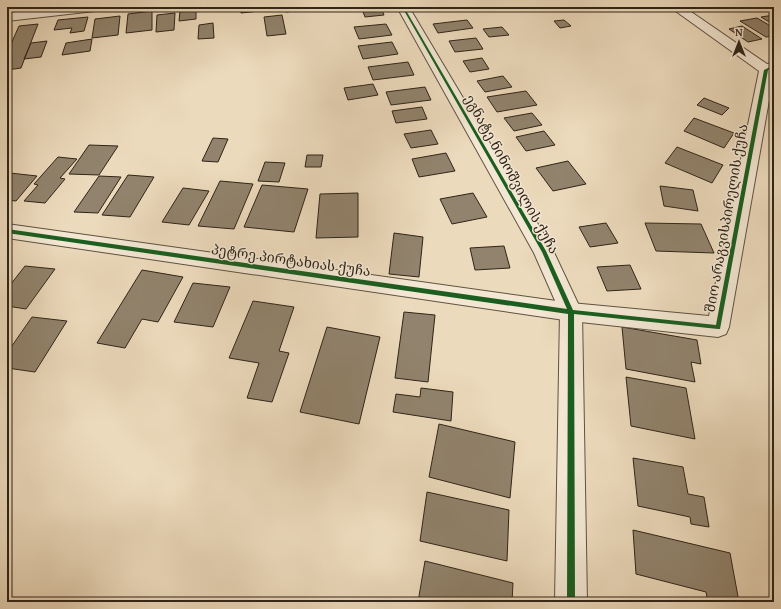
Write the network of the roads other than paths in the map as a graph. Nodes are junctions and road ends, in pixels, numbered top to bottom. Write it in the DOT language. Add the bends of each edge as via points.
graph roads {
  1 [pos="95,7"];
  2 [pos="403,7"];
  3 [pos="676,7"];
  4 [pos="7,17"];
  5 [pos="770,68"];
  6 [pos="7,232"];
  7 [pos="571,312"];
  8 [pos="571,602"];
  1 -- 4 [label="street"];
  2 -- 7 [label="street, ეგნატე ნინოშვილის ქუჩა" via="544,252"];
  3 -- 5 [label="street"];
  5 -- 7 [label="street, შიო არაგვისპირელის ქუჩა" via="718,328"];
  6 -- 7 [label="street, პეტრე პირტახიას ქუჩა"];
  7 -- 8 [label="street, ეგნატე ნინოშვილის ქუჩა"];
}
